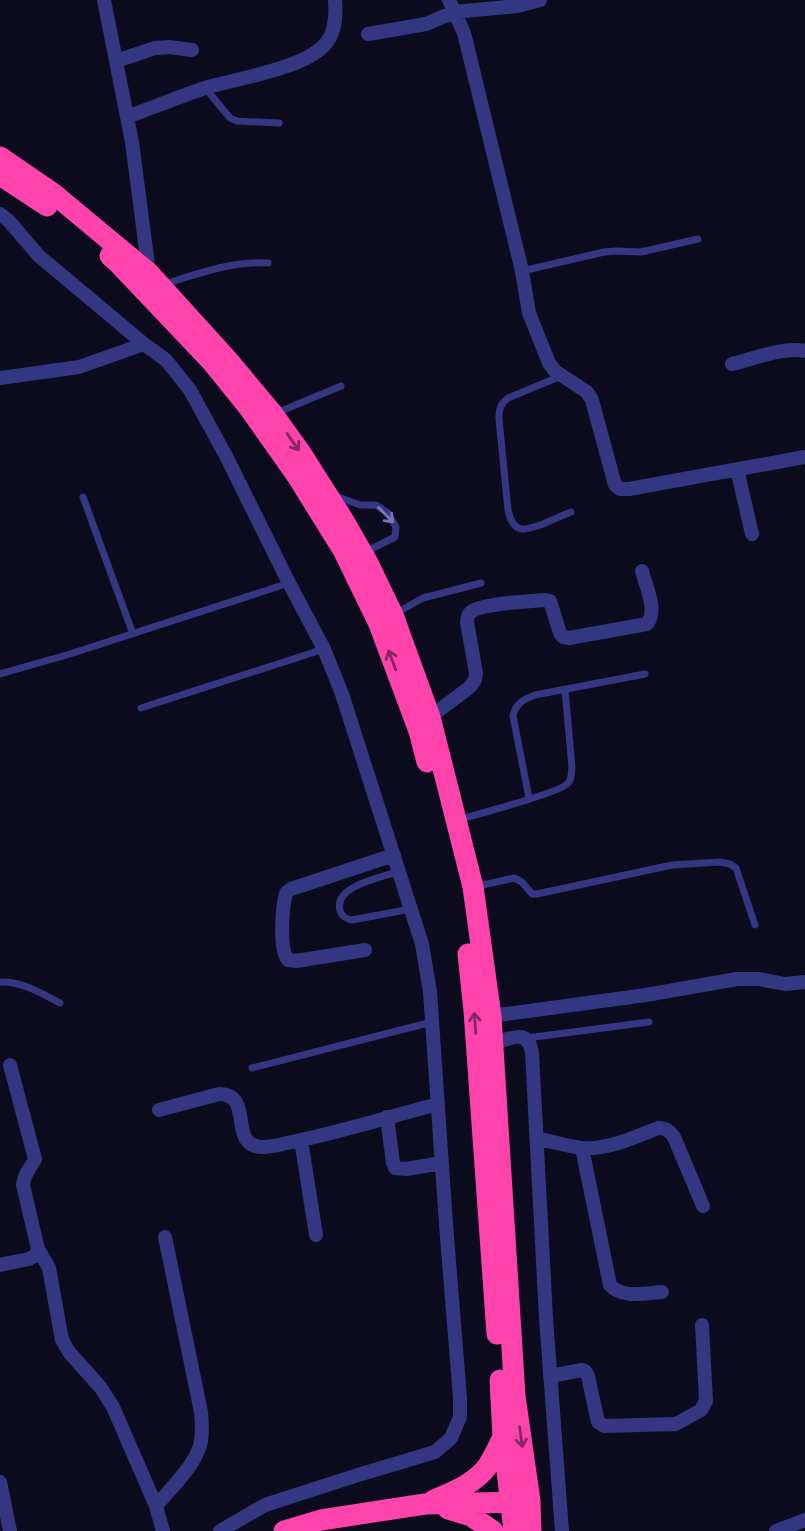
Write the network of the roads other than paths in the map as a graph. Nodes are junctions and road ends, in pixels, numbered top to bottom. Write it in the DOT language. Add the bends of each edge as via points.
graph roads {
  1 [pos="104,0"];
  2 [pos="335,0"];
  3 [pos="540,0"];
  4 [pos="452,6"];
  5 [pos="368,34"];
  6 [pos="192,50"];
  7 [pos="116,61"];
  8 [pos="206,88"];
  9 [pos="127,117"];
  10 [pos="279,123"];
  11 [pos="0,158"];
  12 [pos="0,175"];
  13 [pos="0,214"];
  14 [pos="698,239"];
  15 [pos="268,263"];
  16 [pos="522,271"];
  17 [pos="155,279"];
  18 [pos="144,344"];
  19 [pos="805,351"];
  20 [pos="732,364"];
  21 [pos="562,376"];
  22 [pos="0,378"];
  23 [pos="341,386"];
  24 [pos="273,414"];
  25 [pos="805,457"];
  26 [pos="737,469"];
  27 [pos="326,493"];
  28 [pos="83,497"];
  29 [pos="570,512"];
  30 [pos="752,534"];
  31 [pos="366,560"];
  32 [pos="642,572"];
  33 [pos="289,583"];
  34 [pos="481,583"];
  35 [pos="393,615"];
  36 [pos="133,634"];
  37 [pos="324,649"];
  38 [pos="0,674"];
  39 [pos="645,674"];
  40 [pos="565,689"];
  41 [pos="141,708"];
  42 [pos="430,717"];
  43 [pos="529,799"];
  44 [pos="457,820"];
  45 [pos="394,855"];
  46 [pos="400,872"];
  47 [pos="473,887"];
  48 [pos="411,909"];
  49 [pos="755,925"];
  50 [pos="365,950"];
  51 [pos="0,982"];
  52 [pos="805,982"];
  53 [pos="60,1003"];
  54 [pos="491,1016"];
  55 [pos="432,1022"];
  56 [pos="649,1022"];
  57 [pos="526,1038"];
  58 [pos="492,1044"];
  59 [pos="10,1065"];
  60 [pos="252,1068"];
  61 [pos="438,1104"];
  62 [pos="159,1110"];
  63 [pos="387,1117"];
  64 [pos="537,1138"];
  65 [pos="301,1140"];
  66 [pos="582,1148"];
  67 [pos="442,1163"];
  68 [pos="703,1206"];
  69 [pos="316,1236"];
  70 [pos="165,1237"];
  71 [pos="38,1249"];
  72 [pos="0,1265"];
  73 [pos="662,1292"];
  74 [pos="702,1325"];
  75 [pos="551,1376"];
  76 [pos="503,1437"];
  77 [pos="0,1482"];
  78 [pos="519,1493"];
  79 [pos="425,1504"];
  80 [pos="156,1506"];
  81 [pos="805,1520"];
  82 [pos="10,1531"];
  83 [pos="163,1531"];
  84 [pos="220,1531"];
  85 [pos="284,1531"];
  86 [pos="493,1531"];
  87 [pos="513,1531"];
  88 [pos="531,1531"];
  89 [pos="562,1531"];
  90 [pos="776,1531"];
  1 -- 7 [label="street"];
  2 -- 8 [label="street" via="334,28 314,53 279,69"];
  3 -- 4 [label="street" via="518,6"];
  4 -- 5 [label="street" via="426,24"];
  4 -- 16 [label="street" via="464,33"];
  6 -- 7 [label="street" via="155,48"];
  7 -- 9 [label="street"];
  8 -- 9 [label="street"];
  8 -- 10 [label="lane" via="230,118"];
  9 -- 17 [label="street"];
  11 -- 17 [label="highway" via="54,194"];
  76 -- 12 [label="highway, one-way" via="474,1011 461,899 419,731 379,624 343,550 297,477 212,362 119,264 60,215"];
  13 -- 18 [label="street" via="39,256"];
  14 -- 16 [label="lane" via="641,252 604,252"];
  15 -- 17 [label="lane" via="250,262"];
  16 -- 21 [label="street" via="531,321 549,363"];
  17 -- 24 [label="highway"];
  18 -- 22 [label="street" via="79,366"];
  18 -- 33 [label="street" via="166,360 190,390"];
  19 -- 20 [label="street" via="788,350"];
  21 -- 26 [label="street" via="592,400 612,478 620,489"];
  21 -- 29 [label="lane" via="502,402 499,419 508,510 514,526 528,530"];
  23 -- 24 [label="lane"];
  24 -- 27 [label="highway, one-way"];
  25 -- 26 [label="street"];
  26 -- 30 [label="street"];
  27 -- 31 [label="highway"];
  27 -- 31 [label="lane, one-way" via="360,505 376,505 388,513 396,527 395,537 373,548"];
  28 -- 36 [label="lane"];
  31 -- 35 [label="highway"];
  32 -- 42 [label="street" via="652,610 648,624 569,638 560,633 550,601 473,610 467,622 475,680"];
  33 -- 36 [label="lane"];
  33 -- 37 [label="street"];
  34 -- 35 [label="lane" via="424,598"];
  35 -- 42 [label="highway"];
  36 -- 38 [label="lane"];
  37 -- 41 [label="lane"];
  37 -- 45 [label="street"];
  39 -- 40 [label="lane"];
  40 -- 43 [label="lane" via="570,779 566,786"];
  40 -- 43 [label="lane" via="527,698 514,709"];
  42 -- 44 [label="highway"];
  43 -- 44 [label="lane"];
  44 -- 47 [label="highway"];
  45 -- 46 [label="street"];
  45 -- 50 [label="street" via="286,893 283,949 288,960"];
  46 -- 48 [label="street"];
  46 -- 48 [label="lane" via="351,888 343,893 340,909 352,920"];
  47 -- 49 [label="lane" via="514,878 537,894 672,865 720,862 730,864 740,876"];
  47 -- 54 [label="highway"];
  48 -- 55 [label="street" via="428,973"];
  51 -- 53 [label="lane" via="23,985"];
  52 -- 54 [label="street" via="737,979"];
  54 -- 58 [label="highway"];
  55 -- 60 [label="lane"];
  55 -- 61 [label="street"];
  56 -- 57 [label="lane"];
  57 -- 58 [label="street"];
  57 -- 64 [label="street" via="533,1053"];
  58 -- 78 [label="highway, one-way"];
  59 -- 71 [label="street" via="35,1159 23,1185"];
  61 -- 63 [label="street"];
  61 -- 67 [label="street"];
  62 -- 65 [label="street" via="226,1094 237,1103 249,1143 265,1147"];
  63 -- 65 [label="street"];
  63 -- 67 [label="street" via="396,1168"];
  64 -- 66 [label="street"];
  64 -- 75 [label="street"];
  65 -- 69 [label="street"];
  66 -- 68 [label="street" via="605,1146 659,1128 669,1130"];
  66 -- 73 [label="street" via="610,1285 625,1293"];
  67 -- 84 [label="street" via="460,1398 460,1418 451,1438 435,1452 265,1505"];
  70 -- 80 [label="street" via="202,1431 195,1456"];
  71 -- 72 [label="street" via="29,1259"];
  71 -- 80 [label="street" via="49,1269 62,1340 113,1407"];
  74 -- 75 [label="street" via="705,1405 676,1424 604,1426 598,1422 585,1371"];
  75 -- 89 [label="street"];
  76 -- 78 [label="highway"];
  76 -- 79 [label="highway" via="487,1466 470,1483"];
  77 -- 82 [label="street"];
  78 -- 79 [label="highway"];
  78 -- 87 [label="highway"];
  78 -- 88 [label="highway"];
  79 -- 85 [label="highway" via="321,1520"];
  79 -- 86 [label="highway" via="471,1516"];
  80 -- 83 [label="street"];
  81 -- 90 [label="street"];
}
